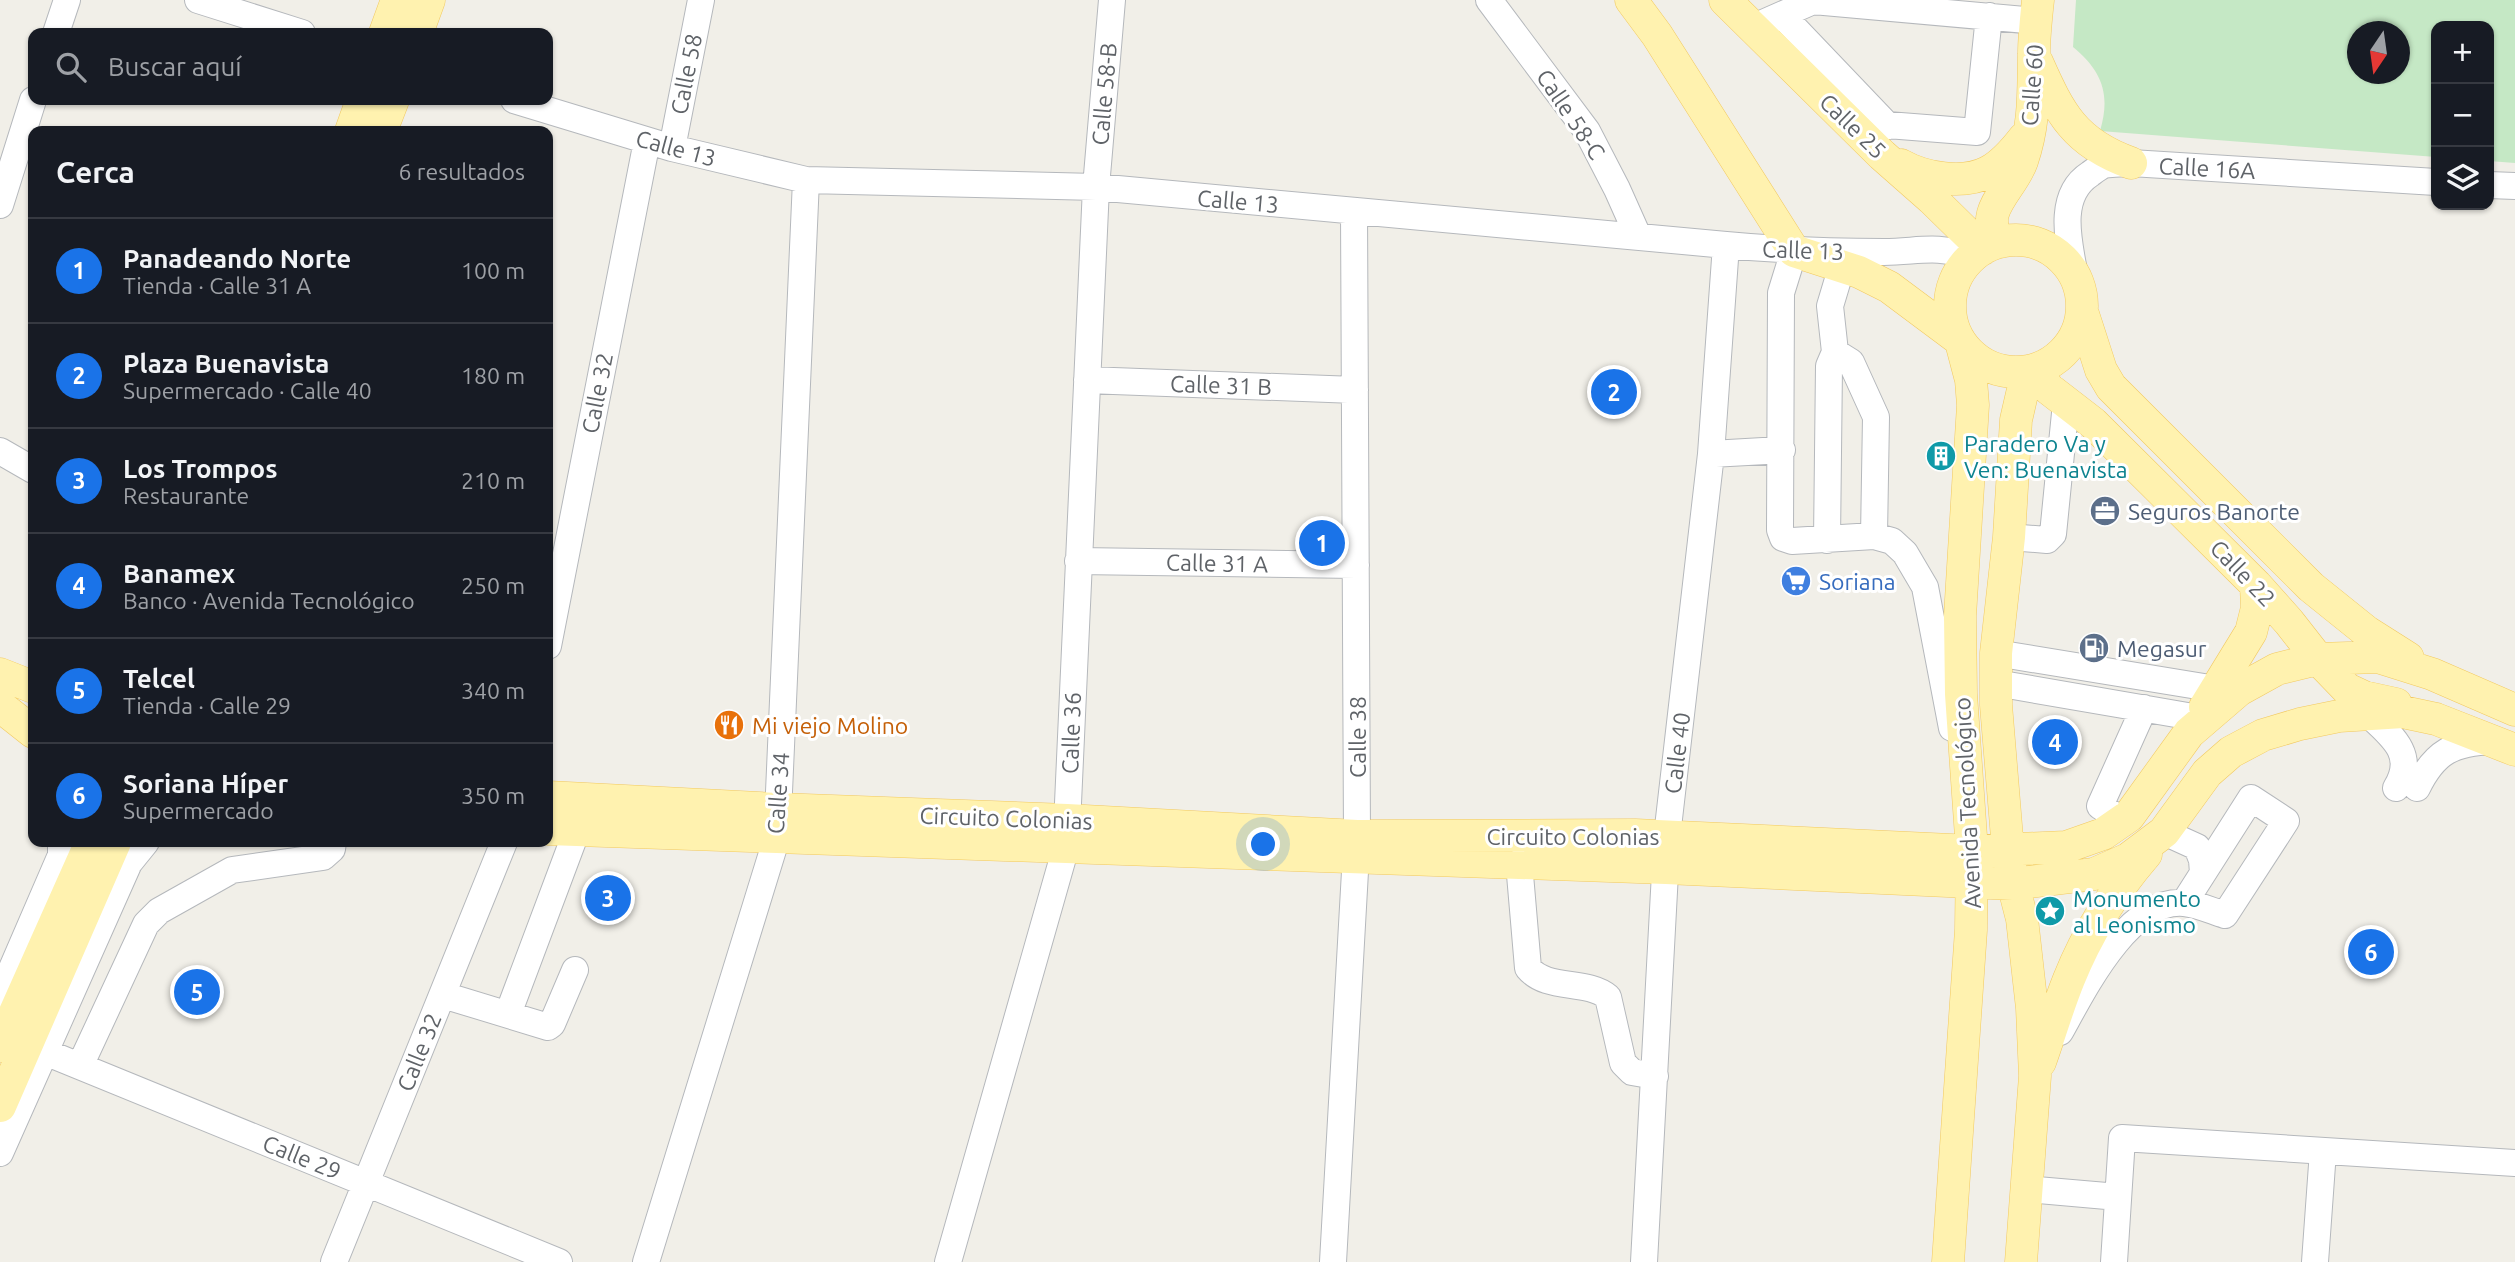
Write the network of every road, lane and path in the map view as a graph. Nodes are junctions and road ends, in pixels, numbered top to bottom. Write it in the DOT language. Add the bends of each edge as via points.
graph roads {
  1 [pos="67,0"];
  2 [pos="198,0"];
  3 [pos="397,0"];
  4 [pos="429,0"];
  5 [pos="701,0"];
  6 [pos="1112,0"];
  7 [pos="1489,0"];
  8 [pos="1631,0"];
  9 [pos="1737,9"];
  10 [pos="2037,10"];
  11 [pos="1782,15"];
  12 [pos="1989,16"];
  13 [pos="58,28"];
  14 [pos="286,28"];
  15 [pos="387,28"];
  16 [pos="419,28"];
  17 [pos="2034,54"];
  18 [pos="32,105"];
  19 [pos="360,105"];
  20 [pos="391,105"];
  21 [pos="530,105"];
  22 [pos="29,126"];
  23 [pos="353,126"];
  24 [pos="383,126"];
  25 [pos="2030,131"];
  26 [pos="28,135"];
  27 [pos="1885,140"];
  28 [pos="659,144"];
  29 [pos="2131,163"];
  30 [pos="806,180"];
  31 [pos="2431,182"];
  32 [pos="2494,185"];
  33 [pos="1096,187"];
  34 [pos="2515,187"];
  35 [pos="0,205"];
  36 [pos="1354,211"];
  37 [pos="1638,236"];
  38 [pos="1726,246"];
  39 [pos="1984,249"];
  40 [pos="1794,251"];
  41 [pos="1842,266"];
  42 [pos="2075,276"];
  43 [pos="2082,311"];
  44 [pos="1959,341"];
  45 [pos="1835,352"];
  46 [pos="2031,371"];
  47 [pos="1087,380"];
  48 [pos="1355,390"];
  49 [pos="2066,403"];
  50 [pos="1782,450"];
  51 [pos="0,451"];
  52 [pos="1711,454"];
  53 [pos="28,467"];
  54 [pos="1874,536"];
  55 [pos="2009,537"];
  56 [pos="1827,540"];
  57 [pos="1077,561"];
  58 [pos="1356,565"];
  59 [pos="2256,585"];
  60 [pos="553,623"];
  61 [pos="2318,659"];
  62 [pos="1996,668"];
  63 [pos="0,674"];
  64 [pos="2432,674"];
  65 [pos="28,685"];
  66 [pos="2216,689"];
  67 [pos="0,706"];
  68 [pos="2144,708"];
  69 [pos="2515,710"];
  70 [pos="2368,714"];
  71 [pos="2436,719"];
  72 [pos="2194,725"];
  73 [pos="28,728"];
  74 [pos="2504,746"];
  75 [pos="553,797"];
  76 [pos="2111,813"];
  77 [pos="778,823"];
  78 [pos="562,829"];
  79 [pos="2164,832"];
  80 [pos="1066,833"];
  81 [pos="1667,836"];
  82 [pos="1971,837"];
  83 [pos="61,847"];
  84 [pos="89,847"];
  85 [pos="113,847"];
  86 [pos="142,847"];
  87 [pos="332,847"];
  88 [pos="502,847"];
  89 [pos="1357,847"];
  90 [pos="2008,850"];
  91 [pos="1519,863"];
  92 [pos="1666,868"];
  93 [pos="2203,873"];
  94 [pos="1973,884"];
  95 [pos="2013,884"];
  96 [pos="2184,903"];
  97 [pos="575,970"];
  98 [pos="443,995"];
  99 [pos="0,996"];
  100 [pos="508,1014"];
  101 [pos="0,1046"];
  102 [pos="45,1052"];
  103 [pos="80,1066"];
  104 [pos="1654,1076"];
  105 [pos="2035,1076"];
  106 [pos="0,1106"];
  107 [pos="2323,1151"];
  108 [pos="0,1153"];
  109 [pos="2515,1163"];
  110 [pos="366,1183"];
  111 [pos="2026,1189"];
  112 [pos="2118,1197"];
  113 [pos="334,1262"];
  114 [pos="559,1262"];
  115 [pos="646,1262"];
  116 [pos="948,1262"];
  117 [pos="1333,1262"];
  118 [pos="1644,1262"];
  119 [pos="1948,1262"];
  120 [pos="2021,1262"];
  121 [pos="2114,1262"];
  122 [pos="2315,1262"];
  1 -- 13 [label="street"];
  2 -- 14 [label="street"];
  3 -- 15 [label="main road"];
  4 -- 16 [label="main road"];
  5 -- 28 [label="street, Calle 58"];
  6 -- 33 [label="street, Calle 58-B"];
  7 -- 37 [label="street, Calle 58-C" via="1587,131"];
  8 -- 40 [label="main road"];
  9 -- 11 [label="street"];
  9 -- 27 [label="main road, Calle 25" via="1849,122"];
  10 -- 12 [label="street"];
  10 -- 17 [label="main road, Calle 60"];
  11 -- 12 [label="street" via="1813,1"];
  11 -- 27 [label="street"];
  12 -- 27 [label="street" via="1976,132"];
  17 -- 25 [label="main road, Calle 60"];
  17 -- 29 [label="main road" via="2073,128 2090,144"];
  18 -- 22 [label="street"];
  19 -- 23 [label="main road"];
  20 -- 24 [label="main road"];
  21 -- 28 [label="street, Calle 13"];
  25 -- 27 [label="main road" via="2008,157 1986,173 1961,179 1907,169"];
  25 -- 39 [label="main road, Calle 60" via="2022,162 1994,209"];
  26 -- 35 [label="street"];
  27 -- 39 [label="main road, Calle 25" via="1933,199"];
  28 -- 30 [label="street, Calle 13"];
  28 -- 60 [label="street, Calle 32"];
  29 -- 31 [label="street, Calle 16A"];
  29 -- 42 [label="street, Calle 16A" via="2102,166 2082,179 2073,193 2067,229"];
  30 -- 33 [label="street, Calle 13"];
  30 -- 77 [label="street, Calle 34"];
  32 -- 34 [label="street"];
  33 -- 36 [label="street, Calle 13"];
  33 -- 47 [label="street, Calle 36"];
  36 -- 37 [label="street, Calle 13"];
  36 -- 48 [label="street, Calle 38"];
  37 -- 38 [label="street, Calle 13"];
  38 -- 40 [label="street, Calle 13"];
  38 -- 52 [label="street, Calle 40"];
  39 -- 40 [label="street, Calle 13"];
  39 -- 42 [label="main road" via="2014,240 2043,246"];
  39 -- 44 [label="main road" via="1957,274 1950,294 1950,316"];
  40 -- 41 [label="main road"];
  40 -- 50 [label="street" via="1782,293"];
  41 -- 44 [label="main road" via="1889,286"];
  41 -- 45 [label="street" via="1830,306"];
  42 -- 43 [label="main road"];
  43 -- 46 [label="main road" via="2071,345 2051,363"];
  43 -- 64 [label="main road, Calle 22" via="2111,387 2311,586 2367,632"];
  44 -- 46 [label="main road" via="1991,368"];
  44 -- 82 [label="main road, Avenida Tecnológico" via="1973,405 1961,615 1961,694"];
  45 -- 54 [label="street" via="1851,362 1876,417"];
  45 -- 56 [label="street" via="1829,366"];
  46 -- 49 [label="main road, Calle 22"];
  46 -- 55 [label="main road, Avenida Tecnológico" via="2016,420"];
  47 -- 48 [label="street, Calle 31 B"];
  47 -- 57 [label="street, Calle 36"];
  48 -- 58 [label="street, Calle 38"];
  49 -- 55 [label="street" via="2053,534 2047,540"];
  49 -- 59 [label="main road, Calle 22" via="2093,423"];
  50 -- 52 [label="street"];
  50 -- 56 [label="street" via="1783,538"];
  51 -- 53 [label="street"];
  52 -- 81 [label="street, Calle 40"];
  54 -- 56 [label="street"];
  54 -- 82 [label="street" via="1892,541 1905,553 1924,587"];
  55 -- 62 [label="main road, Avenida Tecnológico"];
  57 -- 58 [label="street, Calle 31 A"];
  57 -- 80 [label="street, Calle 36"];
  58 -- 89 [label="street, Calle 38"];
  59 -- 61 [label="main road, Calle 22"];
  59 -- 66 [label="main road" via="2251,632"];
  61 -- 64 [label="main road, Circuito Colonias" via="2378,657"];
  61 -- 71 [label="main road, Calle 22" via="2347,689"];
  61 -- 72 [label="main road, Circuito Colonias" via="2277,669 2239,690"];
  62 -- 66 [label="street"];
  62 -- 68 [label="street"];
  62 -- 90 [label="main road, Avenida Tecnológico"];
  63 -- 65 [label="main road"];
  64 -- 69 [label="main road, Circuito Colonias"];
  66 -- 72 [label="main road"];
  67 -- 73 [label="main road"];
  68 -- 72 [label="street"];
  68 -- 76 [label="street"];
  70 -- 71 [label="main road, Circuito Colonias" via="2403,712"];
  70 -- 74 [label="street" via="2402,751 2407,788 2446,750 2468,742"];
  70 -- 79 [label="main road, Circuito Colonias" via="2300,724 2263,735 2231,752 2207,773"];
  71 -- 74 [label="main road, Circuito Colonias"];
  72 -- 76 [label="main road, Circuito Colonias" via="2129,816"];
  75 -- 77 [label="main road, Circuito Colonias"];
  76 -- 90 [label="main road, Circuito Colonias" via="2103,834 2066,847"];
  77 -- 78 [label="main road, Circuito Colonias"];
  77 -- 80 [label="main road, Circuito Colonias"];
  77 -- 115 [label="street, Calle 34"];
  78 -- 100 [label="street"];
  79 -- 93 [label="street" via="2197,847"];
  79 -- 95 [label="main road, Circuito Colonias" via="2128,859 2094,874"];
  79 -- 105 [label="main road" via="2125,878 2088,939 2069,977"];
  80 -- 89 [label="main road, Circuito Colonias"];
  80 -- 116 [label="street, Calle 36"];
  81 -- 82 [label="main road, Circuito Colonias"];
  81 -- 89 [label="main road, Circuito Colonias"];
  81 -- 92 [label="street, Calle 40"];
  82 -- 90 [label="main road, Circuito Colonias"];
  82 -- 94 [label="main road, Avenida Tecnológico"];
  83 -- 99 [label="street"];
  84 -- 101 [label="main road"];
  85 -- 106 [label="main road"];
  86 -- 102 [label="street" via="129,863"];
  87 -- 103 [label="street" via="323,857 232,870 159,911 146,924"];
  88 -- 98 [label="street, Calle 32"];
  89 -- 91 [label="main road, Circuito Colonias"];
  89 -- 117 [label="street, Calle 38"];
  90 -- 95 [label="main road, Avenida Tecnológico"];
  91 -- 92 [label="main road, Circuito Colonias"];
  91 -- 104 [label="street" via="1528,968 1539,978 1608,997 1623,1063 1632,1072"];
  92 -- 94 [label="main road, Circuito Colonias"];
  92 -- 104 [label="street, Calle 40"];
  93 -- 96 [label="street"];
  93 -- 96 [label="street" via="2251,798 2286,821 2225,915"];
  94 -- 95 [label="main road, Circuito Colonias"];
  94 -- 119 [label="main road, Avenida Tecnológico"];
  95 -- 105 [label="main road, Avenida Tecnológico" via="2022,919"];
  96 -- 105 [label="street" via="2162,906 2127,928 2072,1009"];
  97 -- 100 [label="street" via="548,1027"];
  98 -- 100 [label="street"];
  98 -- 110 [label="street, Calle 32"];
  102 -- 103 [label="street, Calle 29"];
  102 -- 108 [label="street"];
  103 -- 110 [label="street, Calle 29"];
  104 -- 118 [label="street, Calle 40"];
  105 -- 111 [label="main road, Avenida Tecnológico"];
  107 -- 109 [label="street"];
  107 -- 112 [label="street" via="2122,1138"];
  107 -- 122 [label="street"];
  110 -- 113 [label="street, Calle 32"];
  110 -- 114 [label="street, Calle 29"];
  111 -- 112 [label="street"];
  111 -- 120 [label="main road, Avenida Tecnológico"];
  112 -- 121 [label="street"];
}
